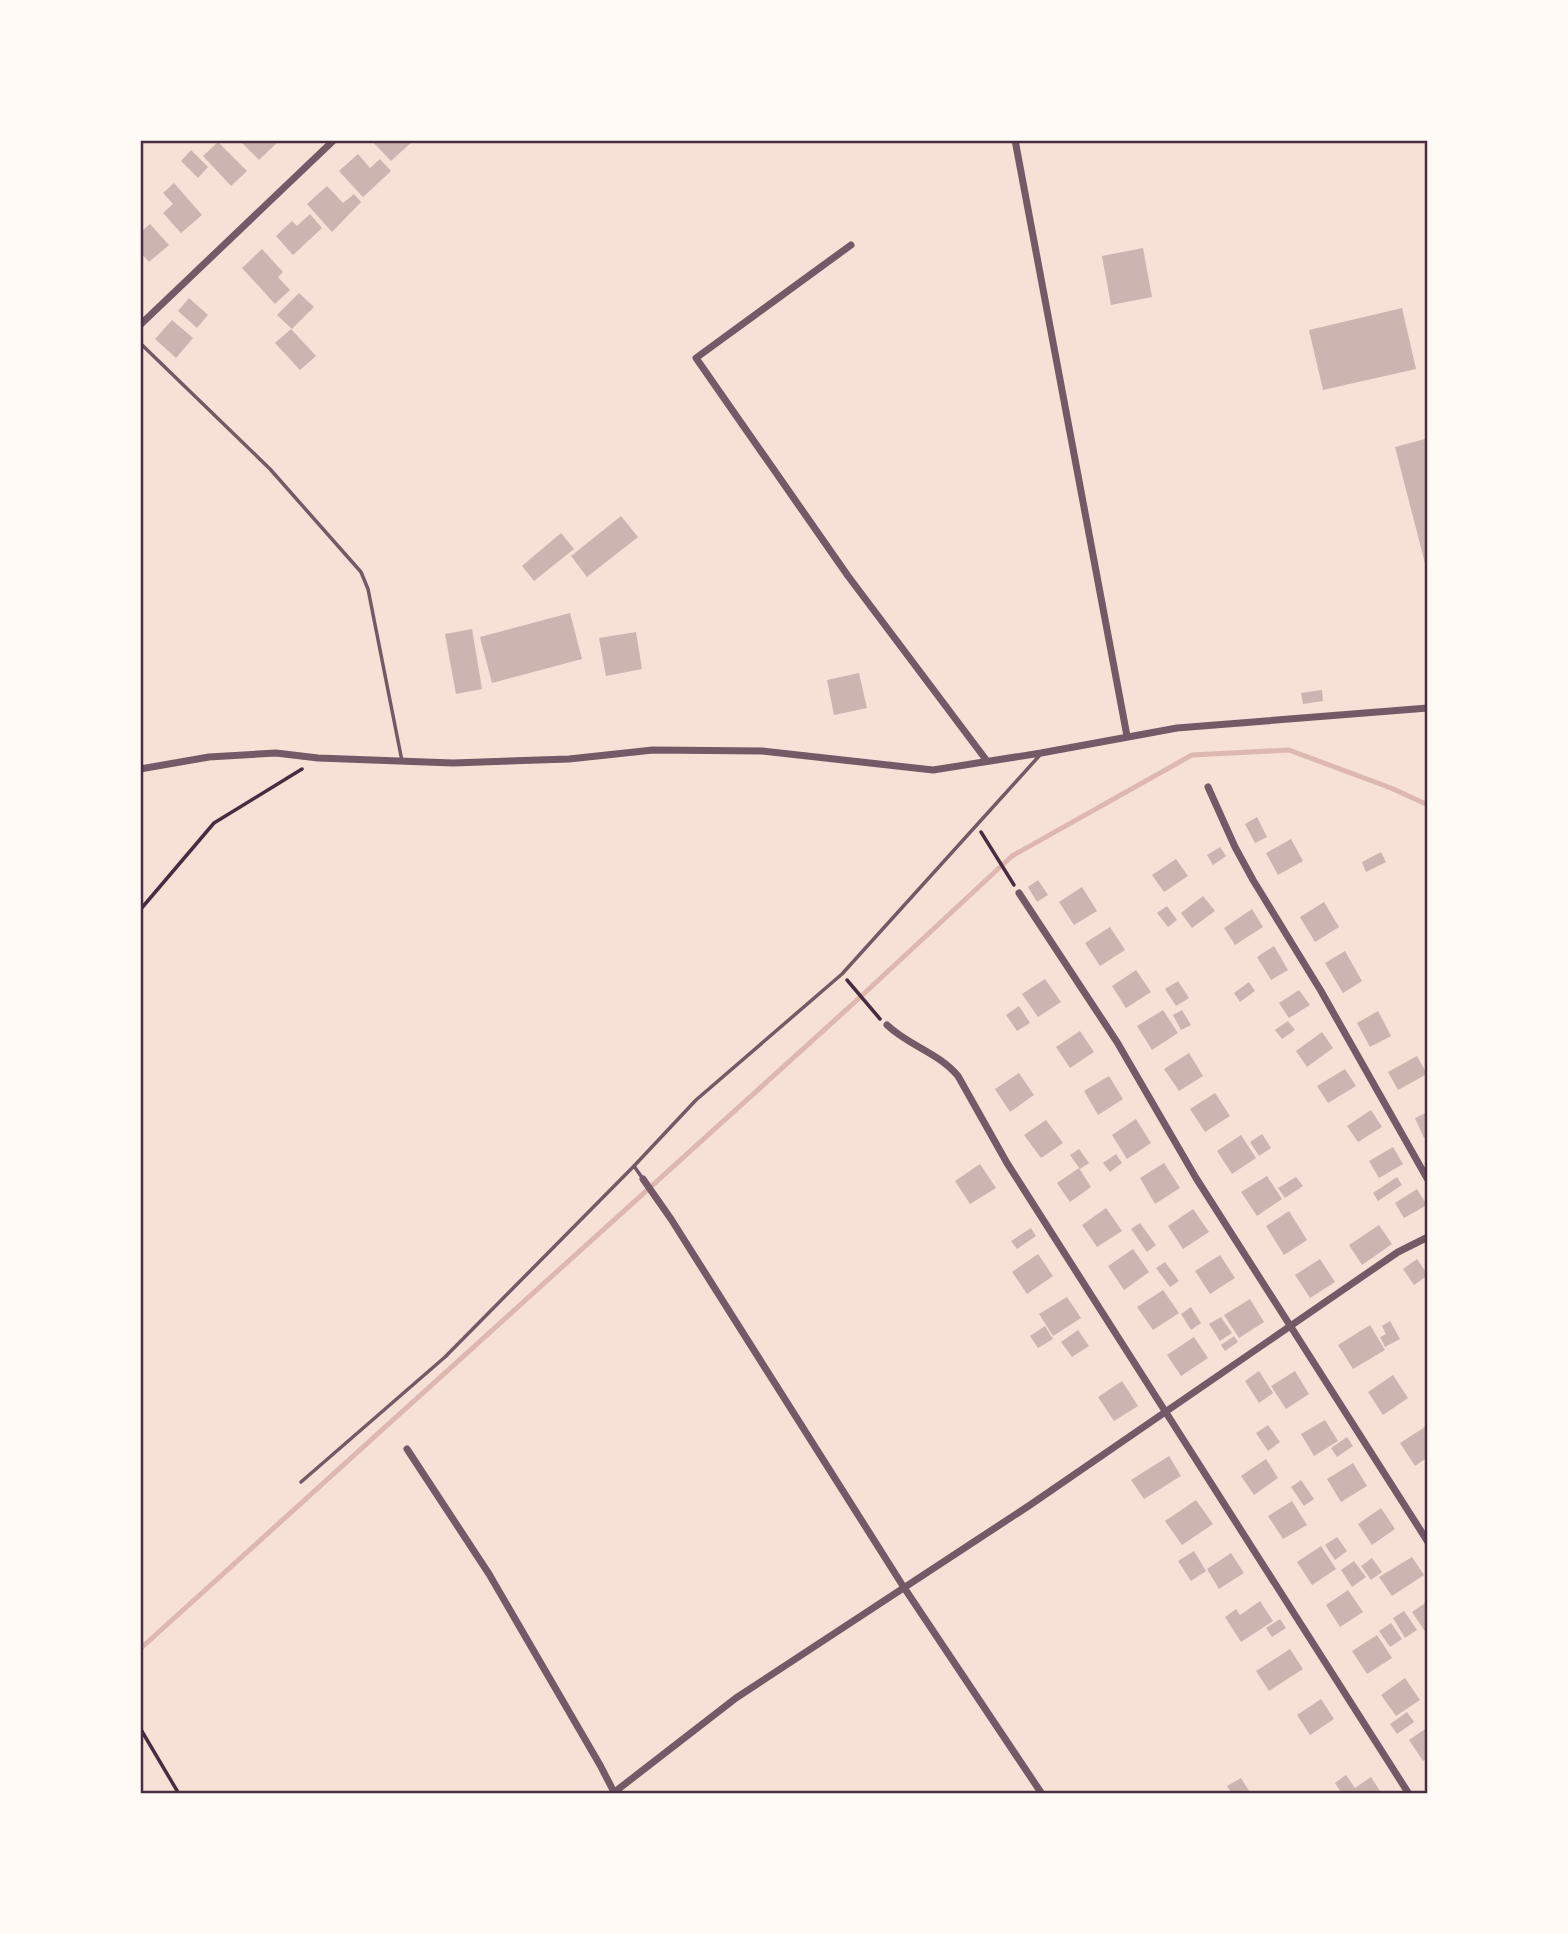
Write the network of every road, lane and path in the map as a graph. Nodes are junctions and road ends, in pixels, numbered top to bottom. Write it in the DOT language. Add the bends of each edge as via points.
graph roads {
  1 [pos="334,140"];
  2 [pos="1014,140"];
  3 [pos="850,246"];
  4 [pos="140,325"];
  5 [pos="140,343"];
  6 [pos="1428,708"];
  7 [pos="1127,736"];
  8 [pos="1041,753"];
  9 [pos="318,758"];
  10 [pos="987,761"];
  11 [pos="402,762"];
  12 [pos="140,769"];
  13 [pos="1208,787"];
  14 [pos="977,825"];
  15 [pos="1008,875"];
  16 [pos="1019,893"];
  17 [pos="140,910"];
  18 [pos="853,987"];
  19 [pos="887,1025"];
  20 [pos="634,1166"];
  21 [pos="643,1179"];
  22 [pos="1428,1180"];
  23 [pos="1428,1237"];
  24 [pos="1292,1327"];
  25 [pos="1166,1412"];
  26 [pos="408,1450"];
  27 [pos="301,1482"];
  28 [pos="1428,1542"];
  29 [pos="904,1586"];
  30 [pos="140,1728"];
  31 [pos="179,1794"];
  32 [pos="614,1794"];
  33 [pos="1042,1794"];
  34 [pos="1409,1794"];
  1 -- 4 [label="street"];
  2 -- 7 [label="street"];
  3 -- 10 [label="street" via="696,358 848,576"];
  5 -- 11 [label="lane" via="270,469 361,572"];
  6 -- 7 [label="street"];
  7 -- 8 [label="street"];
  8 -- 10 [label="street"];
  8 -- 14 [label="lane"];
  9 -- 11 [label="street"];
  9 -- 12 [label="street" via="276,753 222,756"];
  9 -- 17 [label="path" via="214,823"];
  10 -- 11 [label="street" via="933,770 762,751 653,750 569,759"];
  13 -- 22 [label="street" via="1235,848"];
  14 -- 15 [label="path"];
  14 -- 20 [label="lane" via="842,974 696,1100"];
  16 -- 24 [label="street" via="1117,1042 1196,1178"];
  18 -- 19 [label="path"];
  19 -- 25 [label="street" via="958,1076 1007,1163"];
  20 -- 21 [label="lane"];
  20 -- 27 [label="lane" via="445,1357"];
  21 -- 29 [label="street"];
  23 -- 24 [label="street" via="1398,1252"];
  24 -- 25 [label="street"];
  24 -- 28 [label="street"];
  25 -- 29 [label="street"];
  25 -- 34 [label="street"];
  26 -- 32 [label="street" via="489,1574"];
  29 -- 32 [label="street" via="736,1698"];
  29 -- 33 [label="street"];
  30 -- 31 [label="path"];
}
